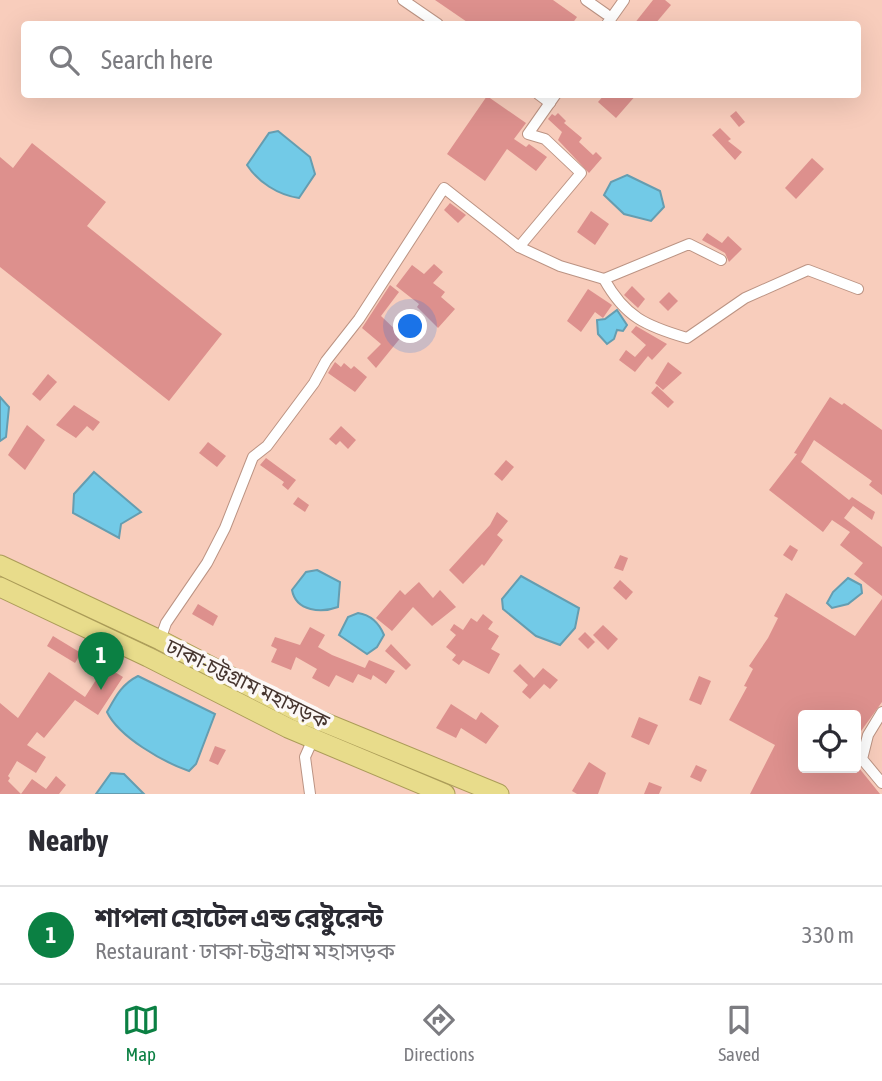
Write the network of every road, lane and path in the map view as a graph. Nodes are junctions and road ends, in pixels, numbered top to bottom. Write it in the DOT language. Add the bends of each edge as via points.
graph roads {
  1 [pos="403,0"];
  2 [pos="586,0"];
  3 [pos="625,0"];
  4 [pos="606,19"];
  5 [pos="434,21"];
  6 [pos="553,99"];
  7 [pos="519,247"];
  8 [pos="721,260"];
  9 [pos="604,279"];
  10 [pos="858,289"];
  11 [pos="0,565"];
  12 [pos="0,587"];
  13 [pos="160,640"];
  14 [pos="882,712"];
  15 [pos="313,738"];
  16 [pos="882,783"];
  17 [pos="310,794"];
  18 [pos="445,794"];
  19 [pos="499,794"];
  1 -- 5 [label="street"];
  2 -- 4 [label="street"];
  3 -- 4 [label="street"];
  6 -- 7 [label="street" via="528,134 545,139 581,173"];
  7 -- 9 [label="street"];
  7 -- 13 [label="street" via="444,188 314,383 267,446 253,457 226,528"];
  8 -- 9 [label="street" via="689,244"];
  9 -- 10 [label="street" via="626,310 653,328 687,338 746,298 808,270"];
  11 -- 13 [label="highway, ঢাকা-চট্টগ্রাম মহাসড়ক"];
  12 -- 15 [label="highway, ঢাকা-চট্টগ্রাম মহাসড়ক"];
  13 -- 19 [label="highway, ঢাকা-চট্টগ্রাম মহাসড়ক" via="299,712"];
  14 -- 16 [label="street" via="868,735 862,759"];
  15 -- 17 [label="street" via="305,757"];
  15 -- 18 [label="highway, ঢাকা-চট্টগ্রাম মহাসড়ক"];
}
